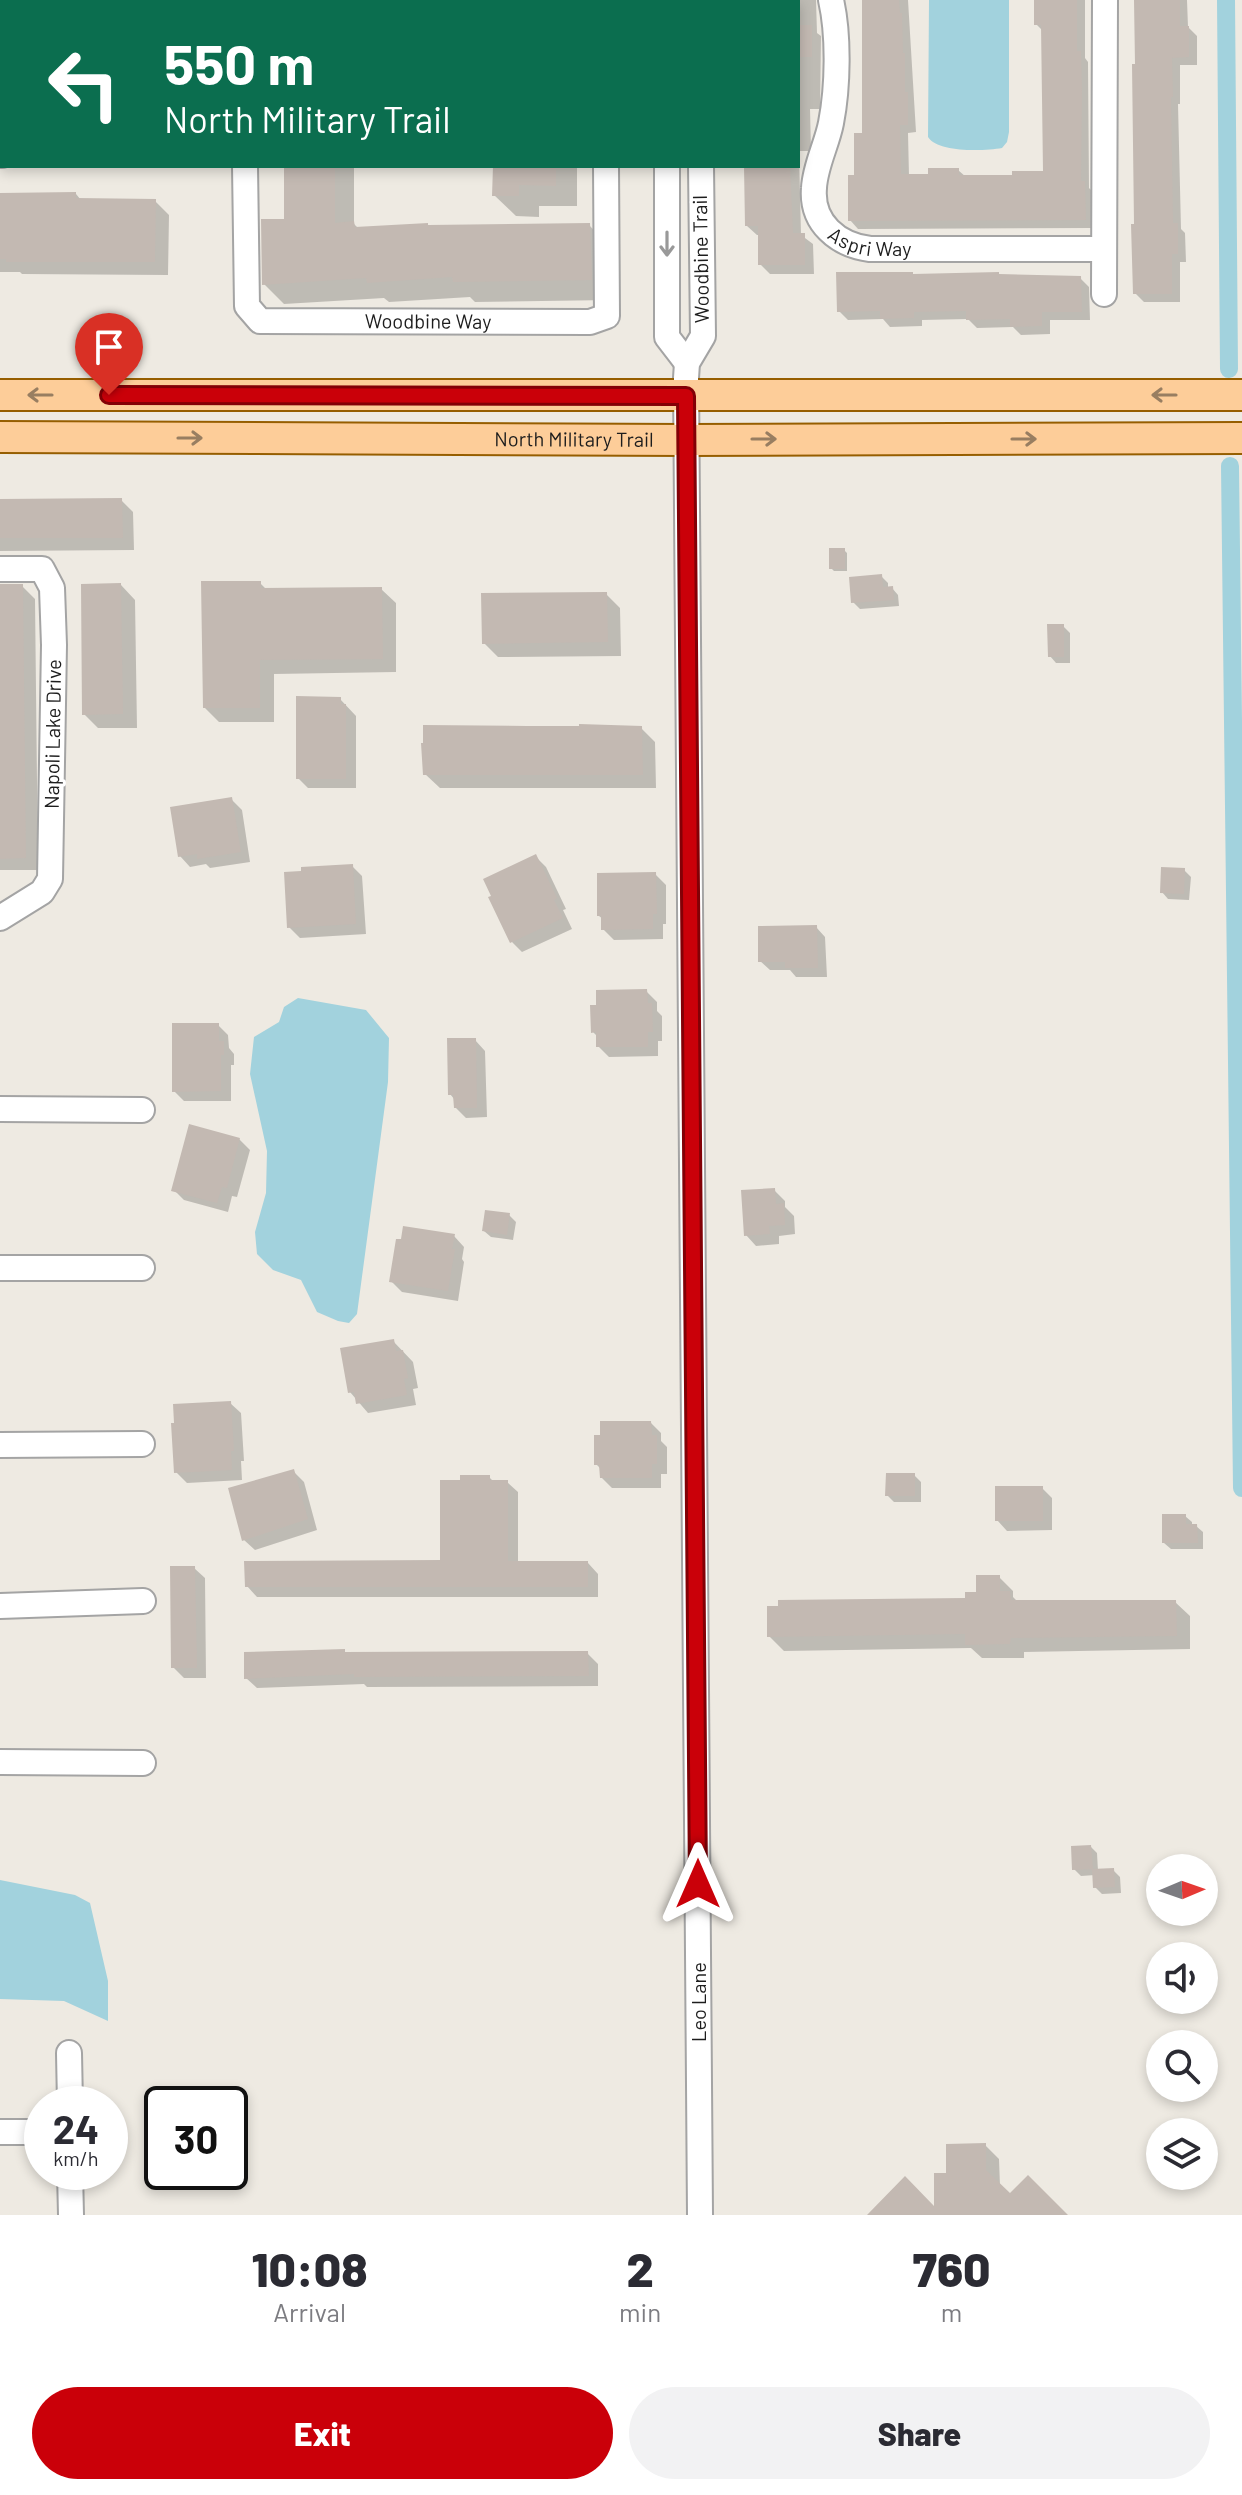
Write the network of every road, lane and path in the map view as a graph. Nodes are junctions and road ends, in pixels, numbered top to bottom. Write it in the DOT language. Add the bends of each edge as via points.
graph roads {
  1 [pos="831,0"];
  2 [pos="1105,0"];
  3 [pos="245,168"];
  4 [pos="606,168"];
  5 [pos="667,168"];
  6 [pos="701,168"];
  7 [pos="1104,249"];
  8 [pos="1104,294"];
  9 [pos="687,363"];
  10 [pos="0,395"];
  11 [pos="1242,395"];
  12 [pos="443,396"];
  13 [pos="686,396"];
  14 [pos="0,437"];
  15 [pos="148,438"];
  16 [pos="1242,438"];
  17 [pos="686,440"];
  18 [pos="0,569"];
  19 [pos="0,918"];
  20 [pos="0,1109"];
  21 [pos="142,1110"];
  22 [pos="0,1268"];
  23 [pos="142,1268"];
  24 [pos="142,1444"];
  25 [pos="0,1445"];
  26 [pos="143,1601"];
  27 [pos="0,1606"];
  28 [pos="0,1762"];
  29 [pos="143,1763"];
  30 [pos="69,2053"];
  31 [pos="70,2086"];
  32 [pos="0,2132"];
  33 [pos="24,2132"];
  34 [pos="70,2190"];
  35 [pos="71,2215"];
  36 [pos="700,2215"];
  1 -- 7 [label="street, Aspri Way" via="835,86 814,186 818,213 833,235 870,249"];
  2 -- 7 [label="street"];
  3 -- 4 [label="street, Woodbine Way" via="247,306 260,321 286,322 590,322 607,316"];
  5 -- 9 [label="street, one-way" via="667,337"];
  6 -- 9 [label="street, Woodbine Trail" via="703,336"];
  7 -- 8 [label="street"];
  9 -- 13 [label="street, Woodbine Trail"];
  12 -- 10 [label="main road, one-way"];
  11 -- 13 [label="main road, one-way"];
  12 -- 13 [label="main road"];
  12 -- 15 [label="main road" via="338,409 147,412 140,415 140,430"];
  13 -- 17 [label="street, Leo Lane"];
  14 -- 15 [label="main road, North Military Trail"];
  15 -- 17 [label="main road, North Military Trail, one-way"];
  17 -- 16 [label="main road, North Military Trail, one-way"];
  17 -- 36 [label="street, Leo Lane"];
  18 -- 19 [label="street, Napoli Lake Drive" via="42,569 52,588 54,645 50,879 42,892"];
  20 -- 21 [label="street"];
  22 -- 23 [label="street"];
  24 -- 25 [label="street"];
  26 -- 27 [label="street"];
  28 -- 29 [label="street"];
  30 -- 31 [label="street"];
  32 -- 33 [label="street"];
  34 -- 35 [label="street"];
}
